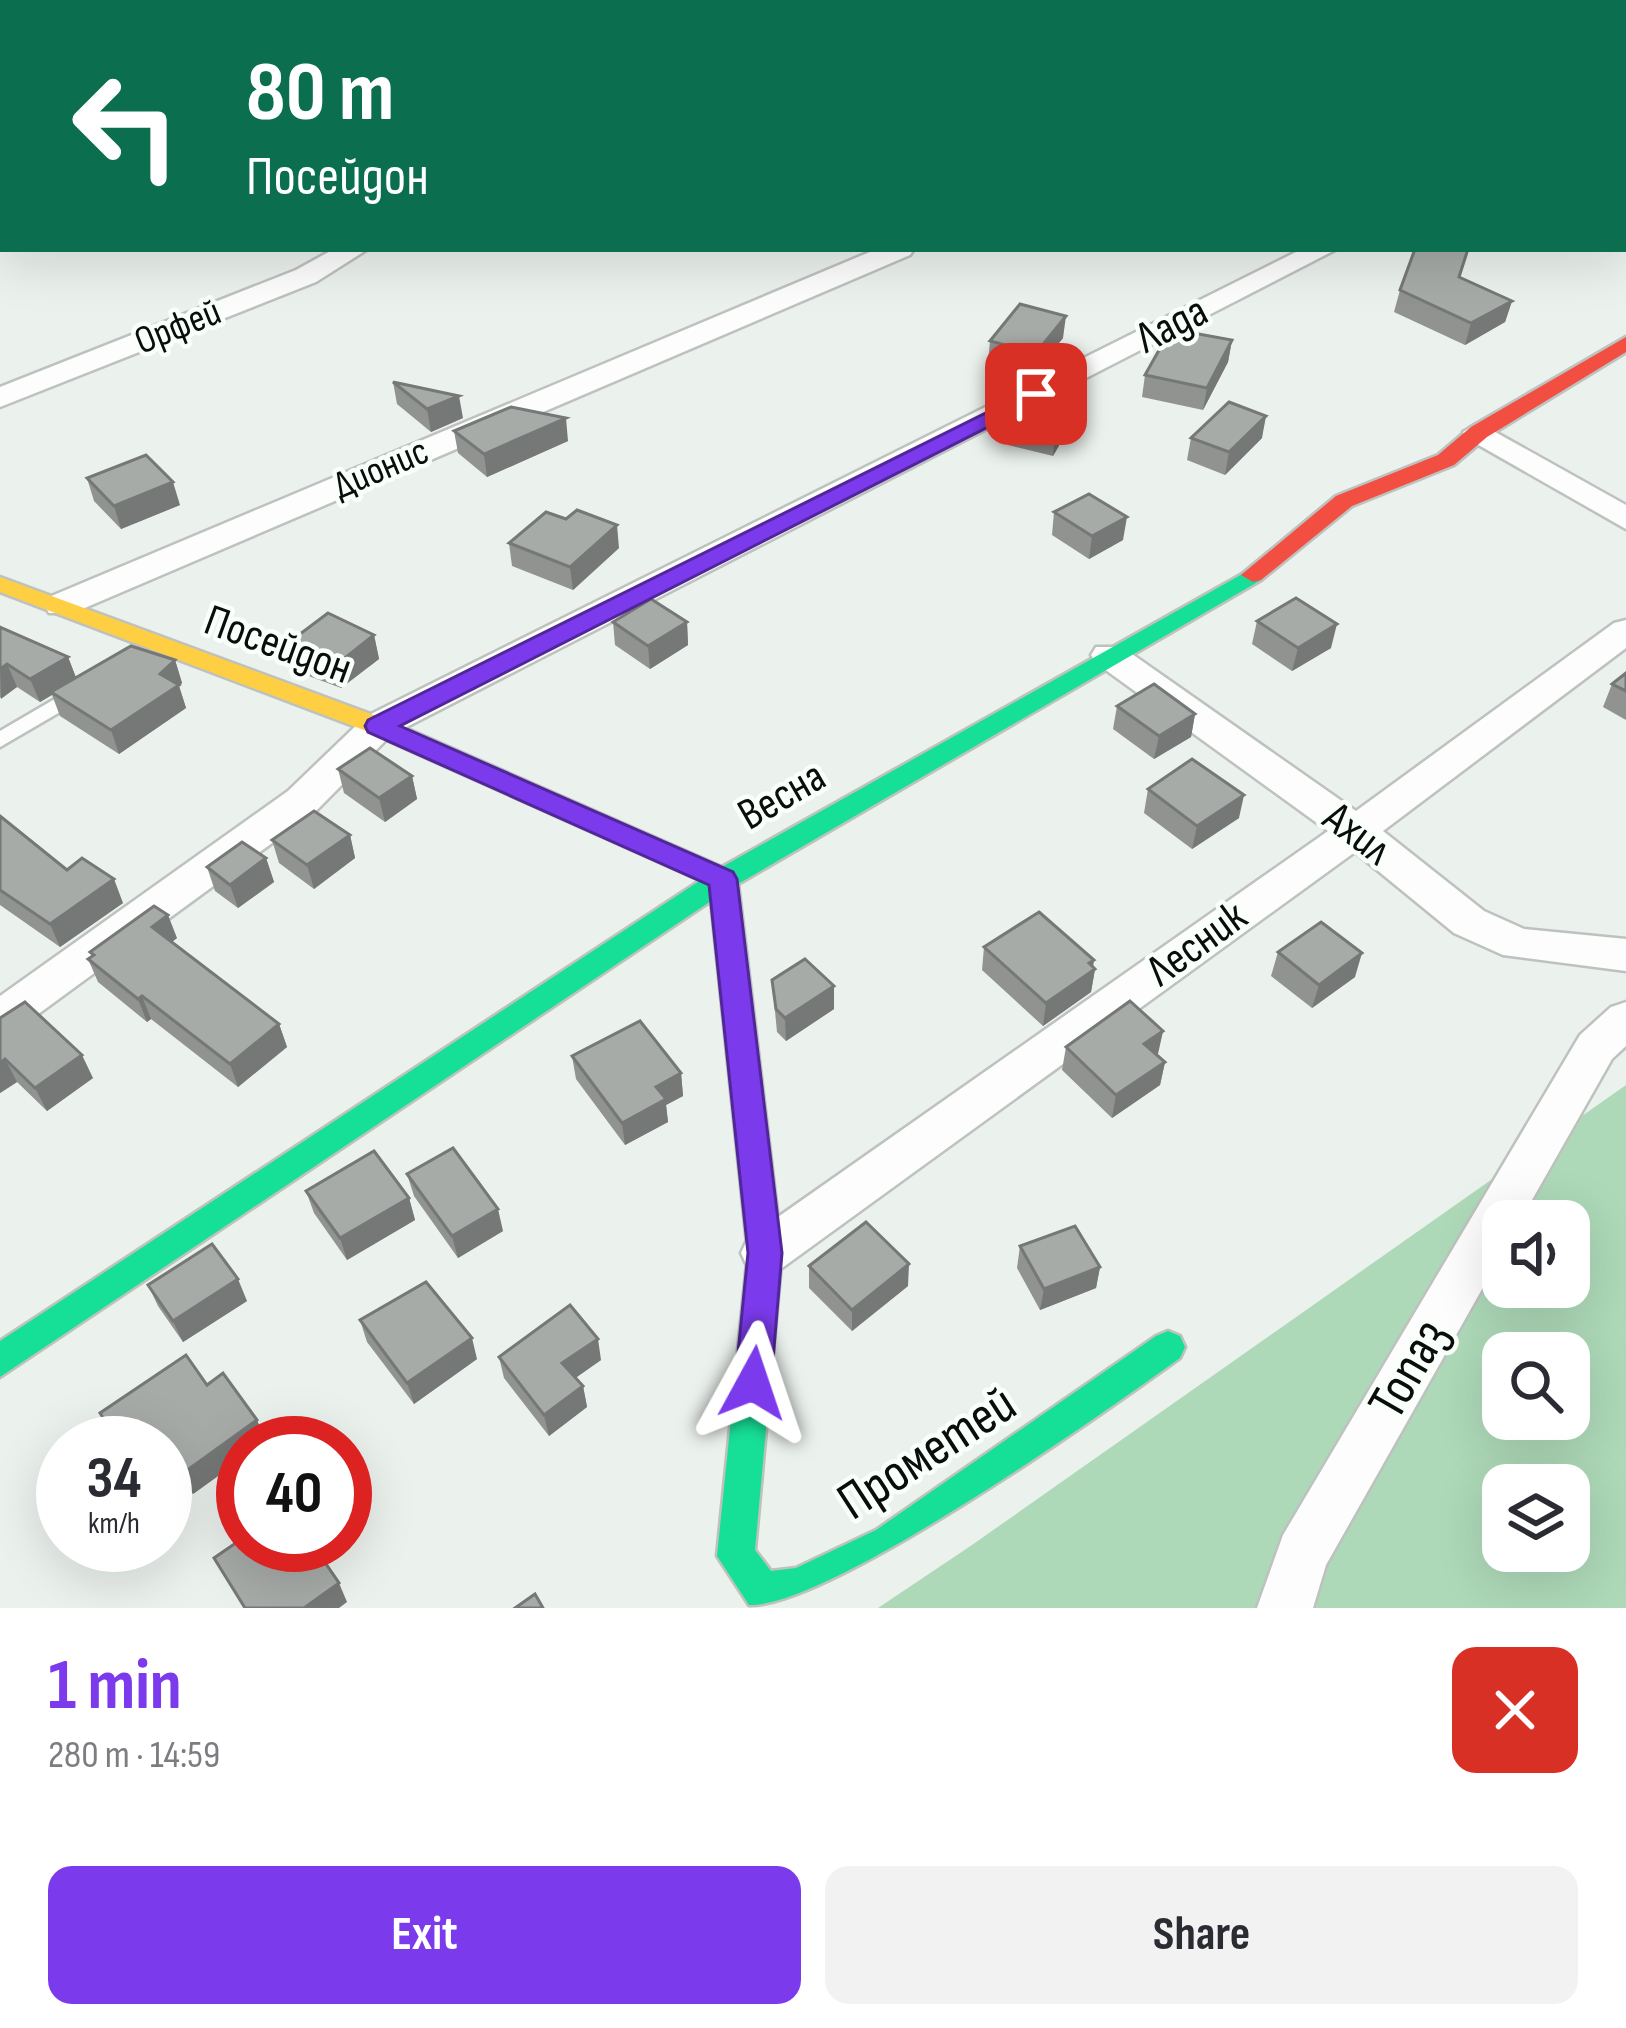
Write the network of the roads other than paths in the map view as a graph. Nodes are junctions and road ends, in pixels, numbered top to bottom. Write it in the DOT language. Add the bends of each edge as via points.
graph roads {
  1 [pos="349,252"];
  2 [pos="892,252"];
  3 [pos="1317,252"];
  4 [pos="1626,343"];
  5 [pos="0,398"];
  6 [pos="1479,432"];
  7 [pos="1626,519"];
  8 [pos="0,584"];
  9 [pos="61,605"];
  10 [pos="1626,631"];
  11 [pos="1109,655"];
  12 [pos="97,681"];
  13 [pos="378,726"];
  14 [pos="0,740"];
  15 [pos="1356,831"];
  16 [pos="723,879"];
  17 [pos="1626,955"];
  18 [pos="1626,1018"];
  19 [pos="0,1019"];
  20 [pos="765,1253"];
  21 [pos="1168,1348"];
  22 [pos="0,1361"];
  23 [pos="1285,1608"];
  1 -- 5 [label="street, Орфей"];
  2 -- 9 [label="street, Дионис"];
  3 -- 13 [label="street, Лада"];
  4 -- 6 [label="street, Весна"];
  6 -- 7 [label="street"];
  6 -- 11 [label="street, Весна" via="1446,460 1344,501 1245,581"];
  8 -- 9 [label="street, Посейдон"];
  9 -- 13 [label="street, Посейдон" via="145,651"];
  10 -- 15 [label="street, Лесник"];
  11 -- 15 [label="street, Ахил"];
  11 -- 16 [label="street, Весна"];
  12 -- 14 [label="lane"];
  13 -- 16 [label="street, Посейдон"];
  13 -- 19 [label="street, Лада" via="302,801"];
  15 -- 17 [label="street, Ахил" via="1469,922 1518,944"];
  15 -- 20 [label="street, Лесник"];
  16 -- 20 [label="street"];
  16 -- 22 [label="street, Весна"];
  18 -- 23 [label="street, Топаз" via="1596,1047 1302,1554"];
  20 -- 21 [label="street, Прометей" via="736,1556 763,1591 798,1587 871,1552"];
}
